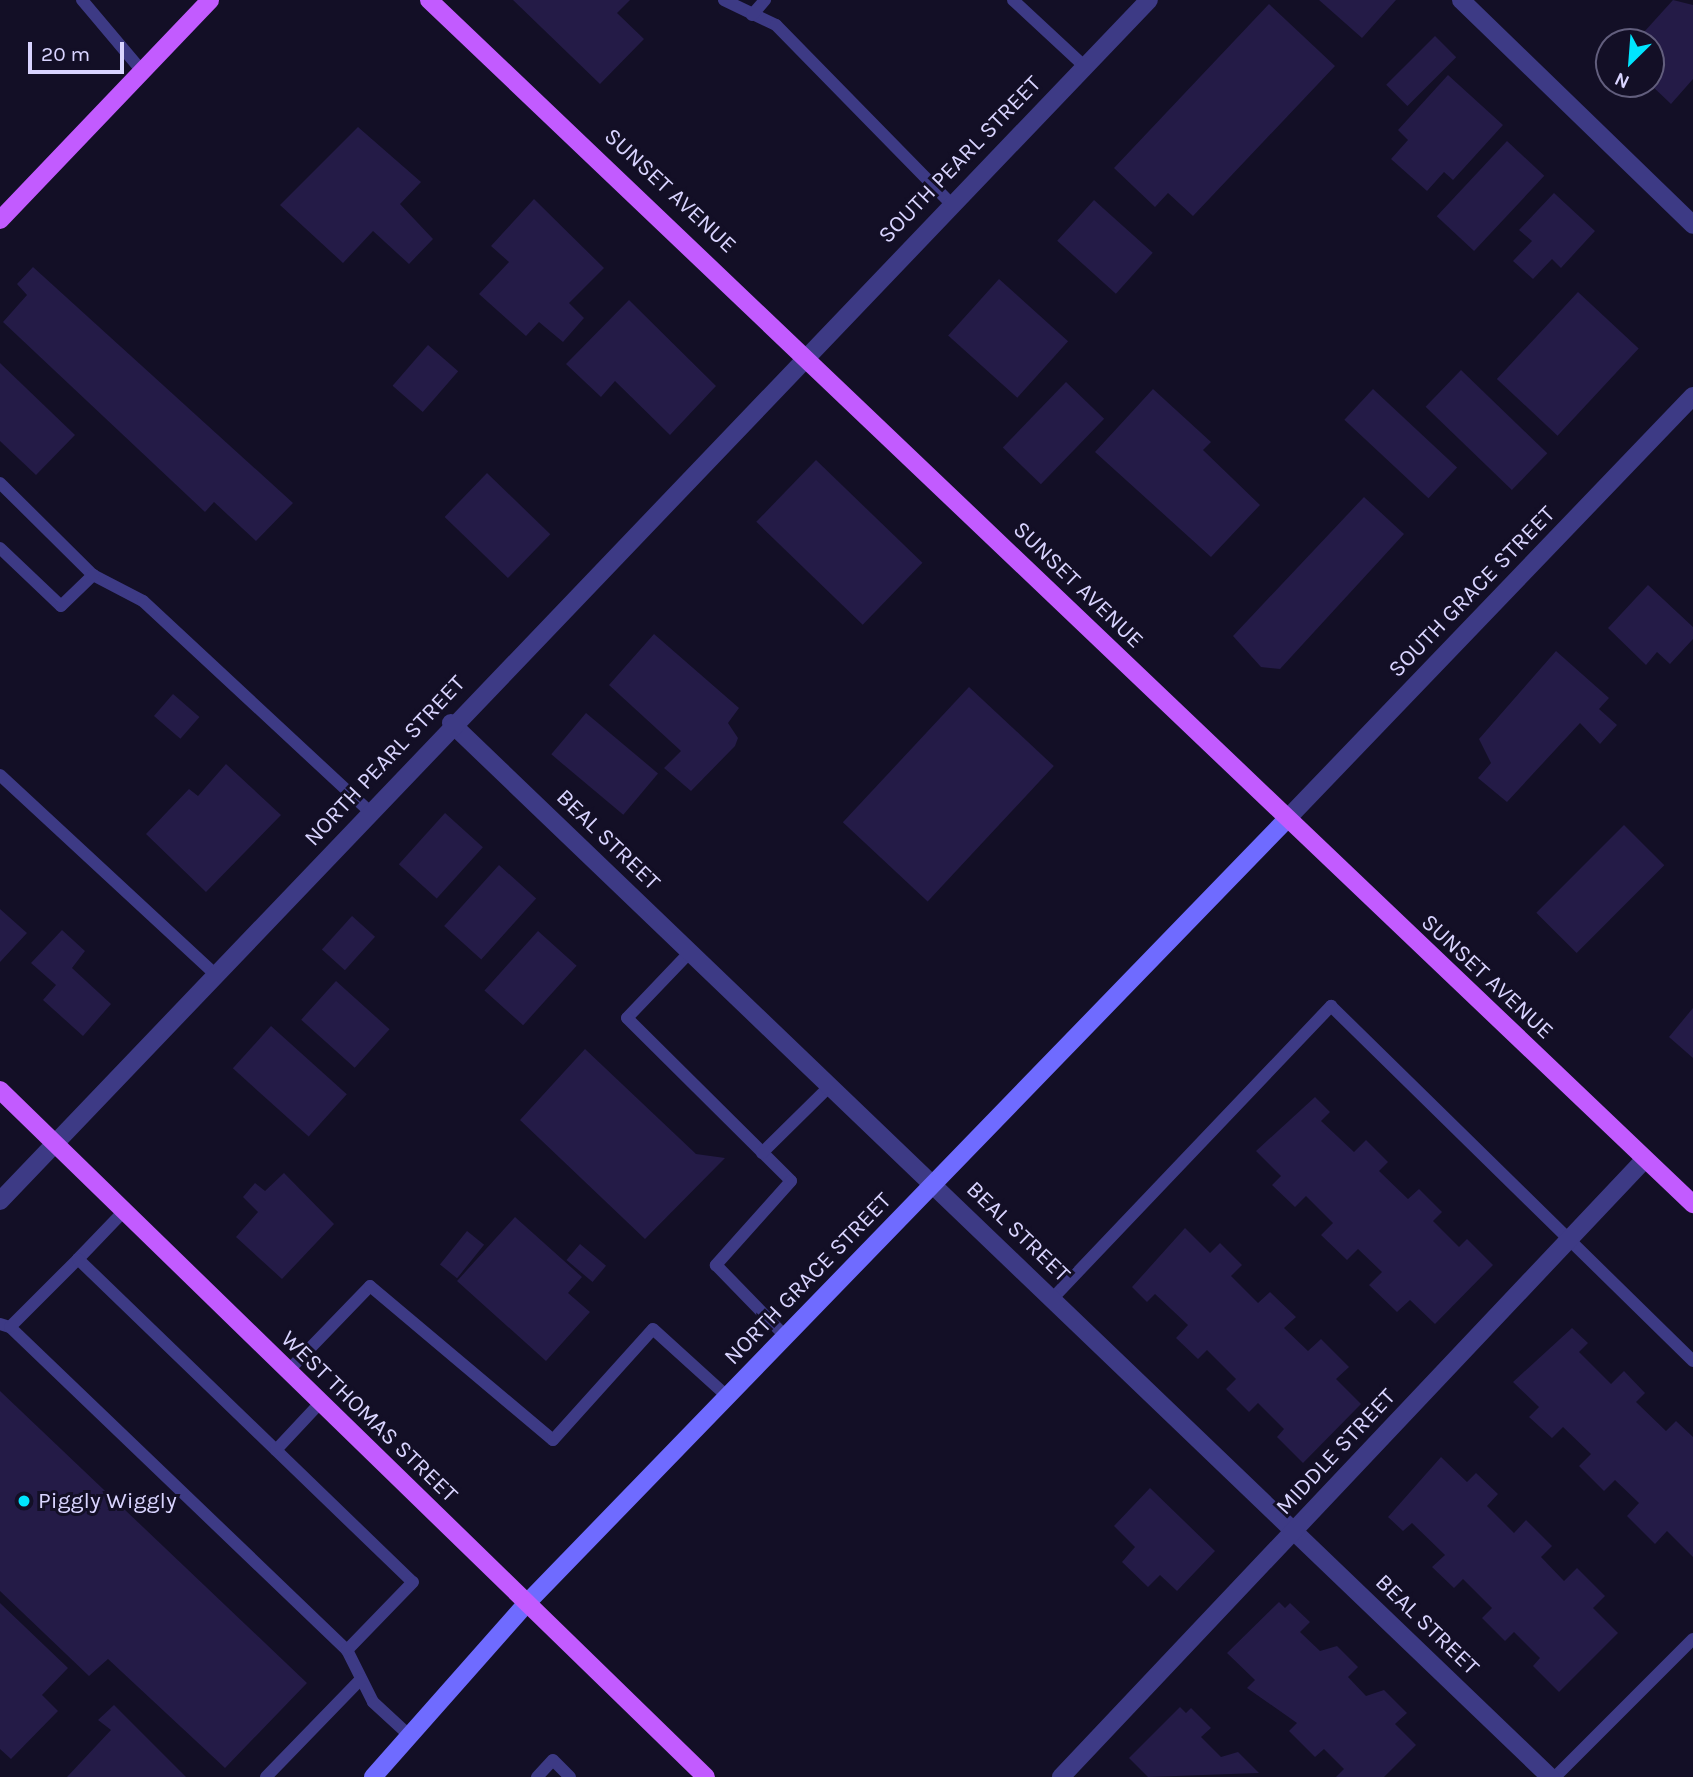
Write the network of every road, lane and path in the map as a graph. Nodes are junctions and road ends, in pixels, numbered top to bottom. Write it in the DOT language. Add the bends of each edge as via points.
graph roads {
  1 [pos="82,0"];
  2 [pos="210,0"];
  3 [pos="429,0"];
  4 [pos="724,0"];
  5 [pos="765,0"];
  6 [pos="1015,0"];
  7 [pos="1149,0"];
  8 [pos="1461,0"];
  9 [pos="752,15"];
  10 [pos="1085,66"];
  11 [pos="142,71"];
  12 [pos="952,205"];
  13 [pos="0,220"];
  14 [pos="1693,225"];
  15 [pos="807,355"];
  16 [pos="1693,396"];
  17 [pos="0,483"];
  18 [pos="0,548"];
  19 [pos="93,575"];
  20 [pos="451,723"];
  21 [pos="0,775"];
  22 [pos="371,813"];
  23 [pos="1285,821"];
  24 [pos="690,952"];
  25 [pos="217,976"];
  26 [pos="830,1086"];
  27 [pos="0,1090"];
  28 [pos="56,1144"];
  29 [pos="762,1153"];
  30 [pos="1646,1159"];
  31 [pos="934,1186"];
  32 [pos="0,1201"];
  33 [pos="1693,1204"];
  34 [pos="124,1211"];
  35 [pos="1569,1240"];
  36 [pos="78,1259"];
  37 [pos="1052,1299"];
  38 [pos="5,1325"];
  39 [pos="786,1337"];
  40 [pos="1693,1362"];
  41 [pos="288,1371"];
  42 [pos="728,1397"];
  43 [pos="320,1403"];
  44 [pos="276,1450"];
  45 [pos="1294,1531"];
  46 [pos="526,1604"];
  47 [pos="1693,1639"];
  48 [pos="347,1650"];
  49 [pos="361,1679"];
  50 [pos="410,1736"];
  51 [pos="266,1777"];
  52 [pos="373,1777"];
  53 [pos="537,1777"];
  54 [pos="570,1777"];
  55 [pos="706,1777"];
  56 [pos="1061,1777"];
  57 [pos="1553,1777"];
  1 -- 11 [label="lane"];
  2 -- 11 [label="main road"];
  3 -- 15 [label="main road, SUNSET AVENUE"];
  4 -- 9 [label="lane"];
  5 -- 9 [label="lane"];
  6 -- 10 [label="lane"];
  7 -- 10 [label="street, SOUTH PEARL STREET"];
  8 -- 14 [label="street"];
  9 -- 12 [label="lane" via="776,25"];
  10 -- 12 [label="street, SOUTH PEARL STREET"];
  11 -- 13 [label="main road"];
  12 -- 15 [label="street, SOUTH PEARL STREET"];
  15 -- 20 [label="street, NORTH PEARL STREET"];
  15 -- 23 [label="main road, SUNSET AVENUE"];
  16 -- 23 [label="street, SOUTH GRACE STREET"];
  17 -- 19 [label="lane"];
  18 -- 19 [label="lane" via="61,606"];
  19 -- 22 [label="lane" via="143,601"];
  20 -- 22 [label="street, NORTH PEARL STREET"];
  20 -- 24 [label="street, BEAL STREET"];
  21 -- 25 [label="lane"];
  22 -- 25 [label="street, NORTH PEARL STREET"];
  23 -- 30 [label="main road, SUNSET AVENUE"];
  23 -- 31 [label="main road, NORTH GRACE STREET"];
  24 -- 26 [label="street, BEAL STREET"];
  24 -- 29 [label="lane" via="627,1018"];
  25 -- 28 [label="street, NORTH PEARL STREET"];
  26 -- 29 [label="lane"];
  26 -- 31 [label="street, BEAL STREET"];
  27 -- 28 [label="main road, WEST THOMAS STREET"];
  28 -- 32 [label="street, NORTH PEARL STREET"];
  28 -- 34 [label="main road, WEST THOMAS STREET"];
  29 -- 39 [label="lane" via="791,1181 716,1265"];
  30 -- 33 [label="main road, SUNSET AVENUE"];
  30 -- 35 [label="street, MIDDLE STREET"];
  31 -- 37 [label="street, BEAL STREET"];
  31 -- 39 [label="main road, NORTH GRACE STREET"];
  34 -- 36 [label="lane"];
  34 -- 41 [label="main road, WEST THOMAS STREET"];
  35 -- 37 [label="lane" via="1331,1006"];
  35 -- 40 [label="lane"];
  35 -- 45 [label="street, MIDDLE STREET"];
  36 -- 38 [label="lane"];
  36 -- 44 [label="lane"];
  37 -- 45 [label="street, BEAL STREET"];
  38 -- 48 [label="lane"];
  39 -- 42 [label="main road, NORTH GRACE STREET"];
  41 -- 42 [label="lane" via="370,1286 554,1440 653,1329"];
  41 -- 43 [label="main road, WEST THOMAS STREET"];
  42 -- 46 [label="main road, NORTH GRACE STREET"];
  43 -- 44 [label="lane"];
  43 -- 46 [label="main road, WEST THOMAS STREET"];
  44 -- 48 [label="lane" via="412,1582"];
  45 -- 56 [label="street, MIDDLE STREET"];
  45 -- 57 [label="street, BEAL STREET"];
  46 -- 50 [label="main road, NORTH GRACE STREET"];
  46 -- 55 [label="main road, WEST THOMAS STREET"];
  47 -- 57 [label="lane"];
  48 -- 49 [label="lane"];
  49 -- 50 [label="lane" via="373,1703"];
  49 -- 51 [label="lane"];
  50 -- 52 [label="main road, NORTH GRACE STREET"];
  53 -- 54 [label="lane" via="552,1760"];
}
